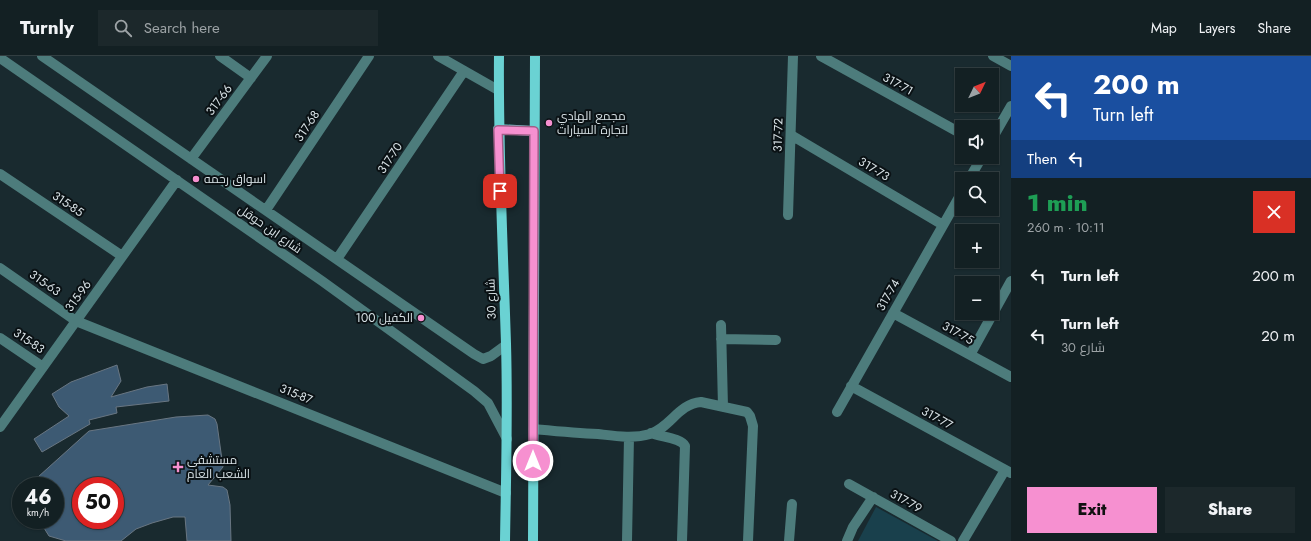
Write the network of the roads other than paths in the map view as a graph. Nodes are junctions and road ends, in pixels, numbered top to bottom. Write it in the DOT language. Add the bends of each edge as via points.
graph roads {
  1 [pos="42,56"];
  2 [pos="220,56"];
  3 [pos="267,56"];
  4 [pos="369,56"];
  5 [pos="438,56"];
  6 [pos="498,56"];
  7 [pos="535,56"];
  8 [pos="793,56"];
  9 [pos="820,56"];
  10 [pos="994,56"];
  11 [pos="0,58"];
  12 [pos="1011,66"];
  13 [pos="464,71"];
  14 [pos="251,78"];
  15 [pos="498,90"];
  16 [pos="1011,106"];
  17 [pos="999,127"];
  18 [pos="498,130"];
  19 [pos="955,130"];
  20 [pos="534,131"];
  21 [pos="792,135"];
  22 [pos="191,159"];
  23 [pos="0,174"];
  24 [pos="177,180"];
  25 [pos="955,204"];
  26 [pos="266,210"];
  27 [pos="788,215"];
  28 [pos="943,225"];
  29 [pos="122,256"];
  30 [pos="337,259"];
  31 [pos="0,268"];
  32 [pos="1011,281"];
  33 [pos="893,312"];
  34 [pos="76,321"];
  35 [pos="721,325"];
  36 [pos="0,338"];
  37 [pos="721,340"];
  38 [pos="776,340"];
  39 [pos="506,345"];
  40 [pos="970,354"];
  41 [pos="43,367"];
  42 [pos="1011,377"];
  43 [pos="851,386"];
  44 [pos="723,407"];
  45 [pos="837,412"];
  46 [pos="0,427"];
  47 [pos="533,429"];
  48 [pos="650,433"];
  49 [pos="629,437"];
  50 [pos="508,439"];
  51 [pos="1008,472"];
  52 [pos="849,484"];
  53 [pos="506,492"];
  54 [pos="873,497"];
  55 [pos="792,504"];
  56 [pos="505,520"];
  57 [pos="505,541"];
  58 [pos="509,541"];
  59 [pos="533,541"];
  60 [pos="627,541"];
  61 [pos="682,541"];
  62 [pos="748,541"];
  63 [pos="789,541"];
  64 [pos="847,541"];
  65 [pos="951,541"];
  66 [pos="963,541"];
  1 -- 22 [label="street, شارع ابن حوقل"];
  2 -- 14 [label="street"];
  3 -- 14 [label="street, 317-66"];
  4 -- 26 [label="street, 317-68"];
  5 -- 13 [label="street"];
  6 -- 15 [label="main road, شارع 30"];
  7 -- 20 [label="main road"];
  8 -- 21 [label="street, 317-72"];
  9 -- 19 [label="street, 317-71"];
  10 -- 12 [label="street"];
  11 -- 24 [label="street, شارع ابن حوقل"];
  13 -- 15 [label="street"];
  13 -- 30 [label="street, 317-70"];
  14 -- 22 [label="street, 317-66"];
  15 -- 18 [label="main road, شارع 30"];
  16 -- 17 [label="street"];
  18 -- 20 [label="main road"];
  18 -- 39 [label="main road, شارع 30"];
  20 -- 47 [label="main road"];
  21 -- 27 [label="street, 317-72"];
  21 -- 28 [label="street, 317-73"];
  22 -- 26 [label="street, شارع ابن حوقل"];
  23 -- 29 [label="street, 315-85"];
  24 -- 29 [label="street, 315-96"];
  24 -- 50 [label="street, شارع ابن حوقل" via="474,391 488,403"];
  25 -- 28 [label="street, 317-74"];
  26 -- 30 [label="street, شارع ابن حوقل"];
  28 -- 33 [label="street, 317-74"];
  29 -- 34 [label="street, 315-96"];
  30 -- 39 [label="street, شارع ابن حوقل" via="483,359"];
  31 -- 34 [label="street, 315-63"];
  32 -- 40 [label="street"];
  33 -- 40 [label="street, 317-75"];
  33 -- 43 [label="street, 317-74"];
  34 -- 41 [label="street, 315-96"];
  34 -- 53 [label="street, 315-87"];
  35 -- 37 [label="street"];
  36 -- 41 [label="street, 315-83"];
  37 -- 38 [label="street"];
  37 -- 44 [label="street"];
  39 -- 50 [label="main road, شارع 30"];
  40 -- 42 [label="street, 317-75"];
  41 -- 46 [label="street, 315-96"];
  43 -- 45 [label="street, 317-74"];
  43 -- 51 [label="street, 317-77"];
  44 -- 48 [label="street" via="701,402 687,405 668,424"];
  44 -- 62 [label="street" via="747,412 752,420"];
  47 -- 49 [label="street"];
  47 -- 59 [label="main road"];
  48 -- 49 [label="street"];
  48 -- 61 [label="street" via="677,439 685,446"];
  49 -- 60 [label="street"];
  50 -- 53 [label="main road, شارع 30"];
  51 -- 66 [label="street"];
  52 -- 54 [label="street, 317-79"];
  53 -- 56 [label="main road, شارع 30"];
  54 -- 64 [label="street"];
  54 -- 65 [label="street, 317-79"];
  55 -- 63 [label="street"];
  56 -- 57 [label="main road, شارع 30"];
  56 -- 58 [label="main road"];
}
